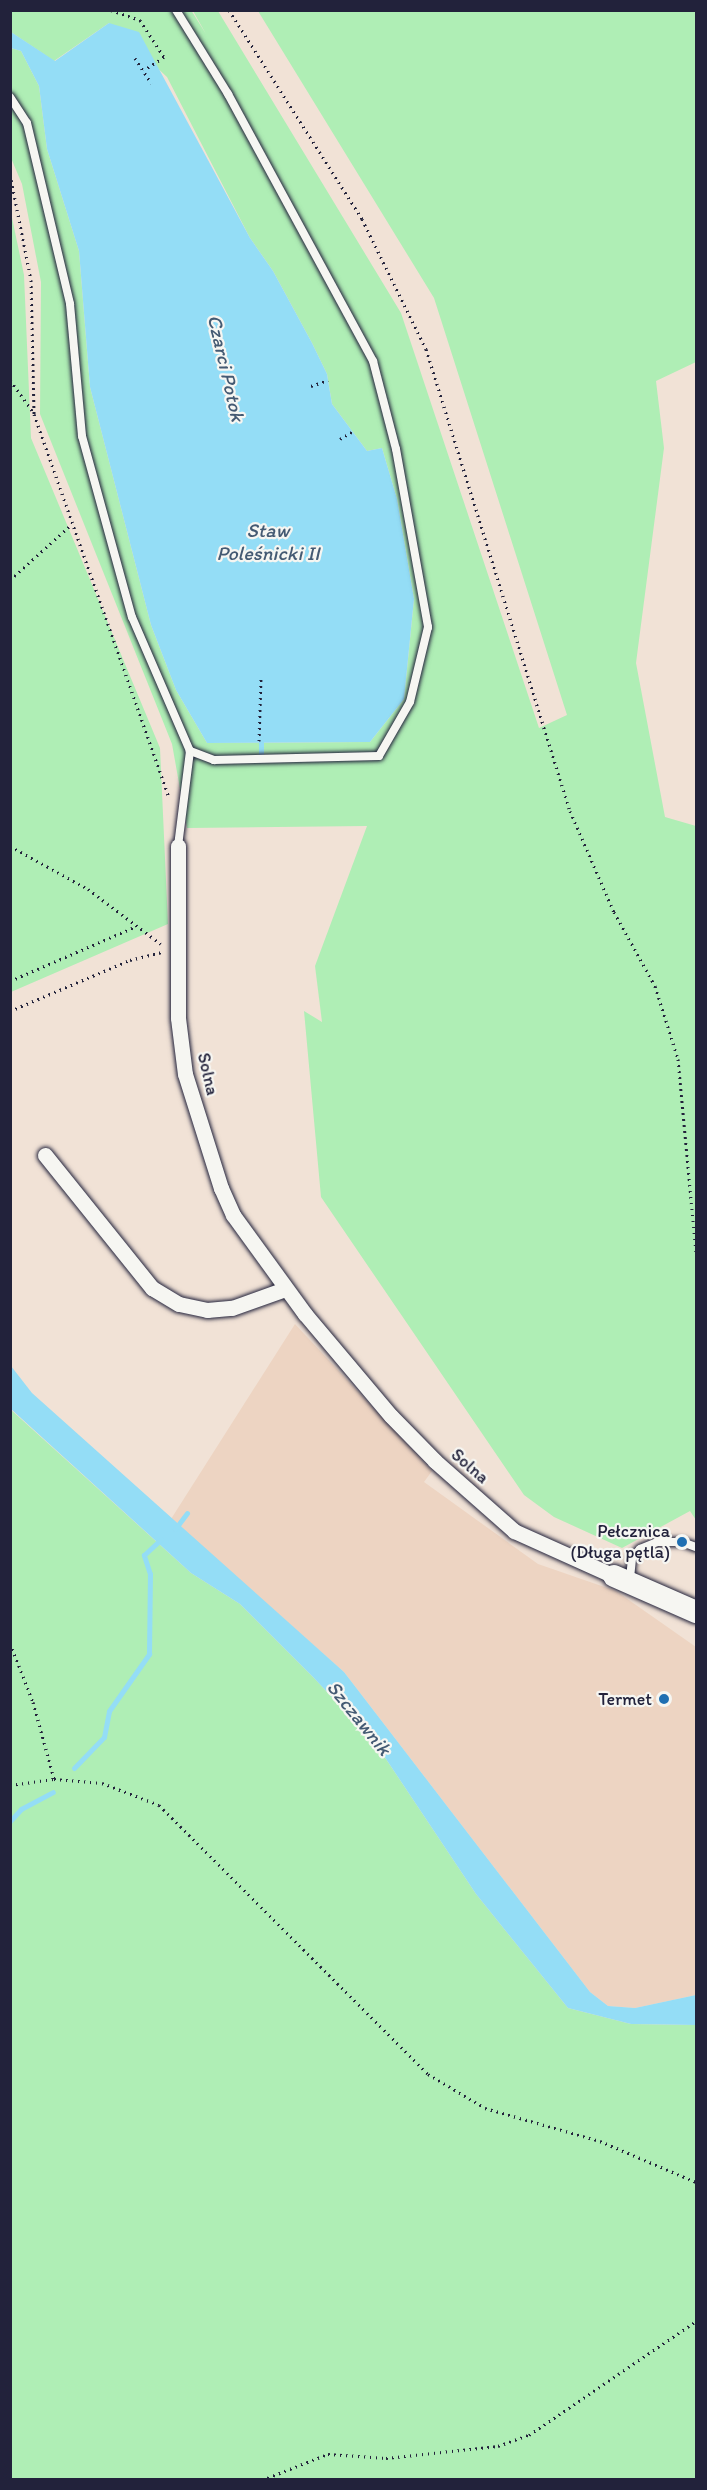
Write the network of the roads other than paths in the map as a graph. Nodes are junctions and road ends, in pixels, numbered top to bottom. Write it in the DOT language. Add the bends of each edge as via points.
graph roads {
  1 [pos="176,10"];
  2 [pos="10,97"];
  3 [pos="190,751"];
  4 [pos="178,846"];
  5 [pos="45,1155"];
  6 [pos="285,1289"];
  7 [pos="696,1548"];
  8 [pos="622,1580"];
  9 [pos="696,1612"];
  1 -- 3 [label="lane" via="228,94 373,362 396,449 428,627 410,702 379,756 214,760"];
  2 -- 3 [label="lane" via="27,123 70,304 82,436 126,595"];
  3 -- 4 [label="lane"];
  4 -- 6 [label="street, Solna" via="176,951 185,1074 217,1178 233,1215"];
  5 -- 6 [label="street" via="152,1288 179,1304 207,1310 232,1308"];
  6 -- 8 [label="street, Solna" via="390,1416 514,1531"];
  7 -- 8 [label="lane" via="682,1542 657,1542 640,1549"];
  8 -- 9 [label="street"];
}
